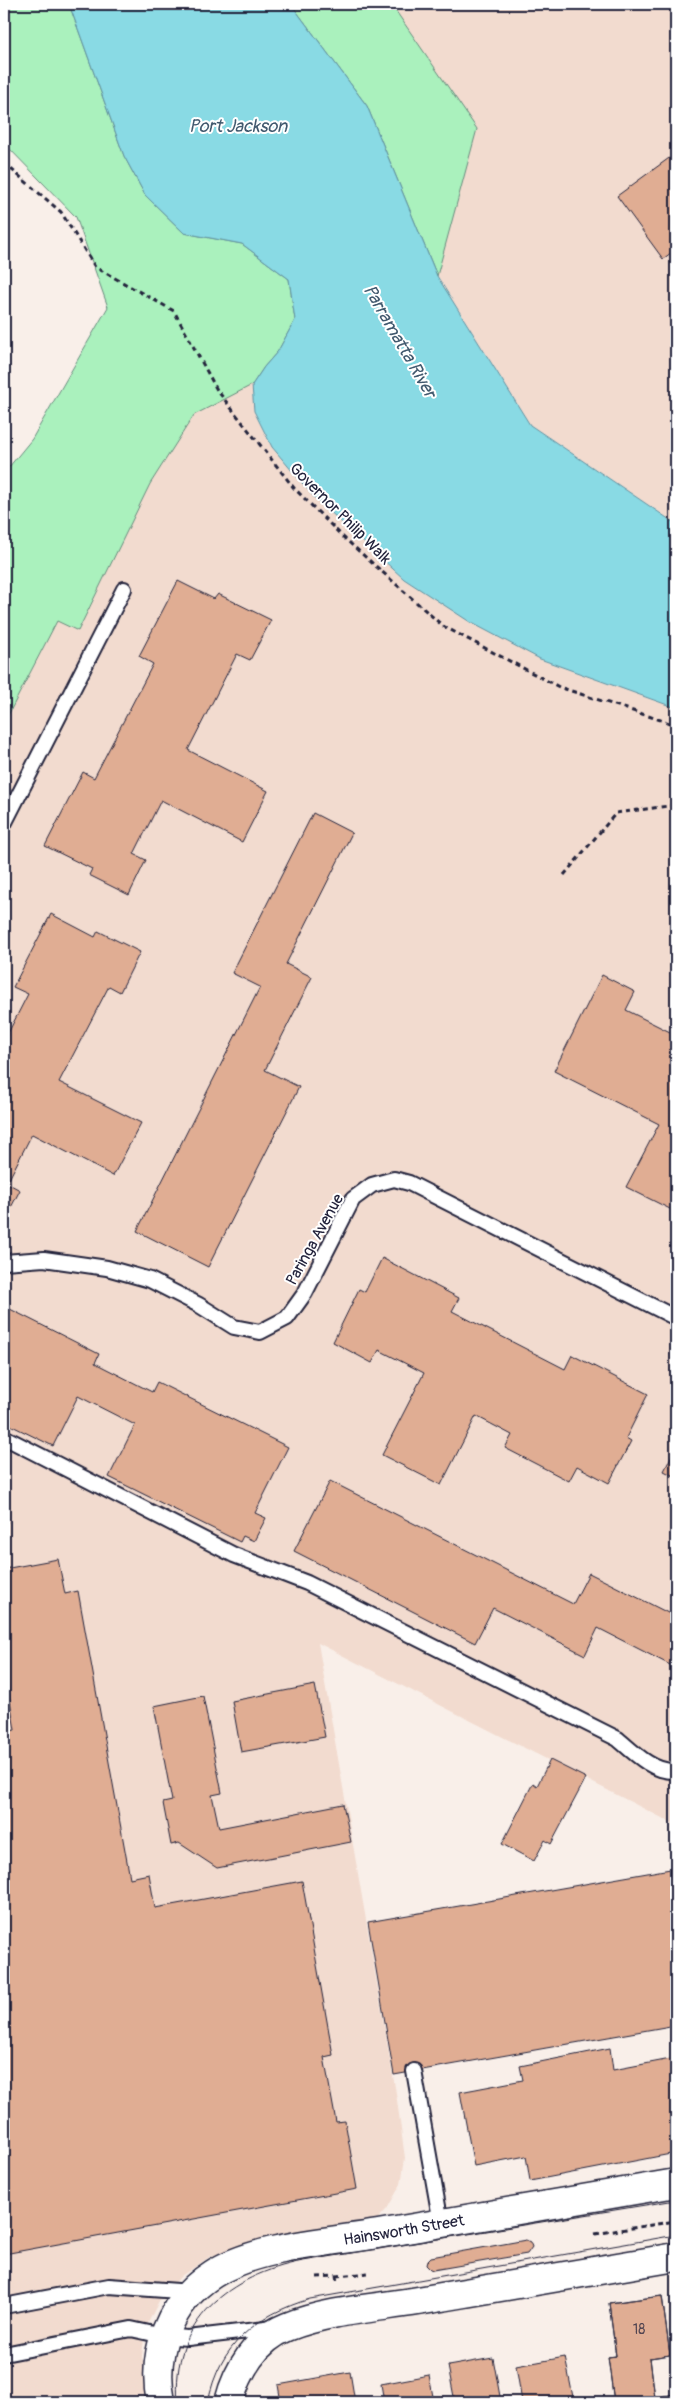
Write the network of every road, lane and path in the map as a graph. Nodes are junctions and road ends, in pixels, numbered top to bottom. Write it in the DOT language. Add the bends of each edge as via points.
graph roads {
  1 [pos="4,163"];
  2 [pos="124,589"];
  3 [pos="676,725"];
  4 [pos="676,805"];
  5 [pos="4,824"];
  6 [pos="564,875"];
  7 [pos="4,1262"];
  8 [pos="676,1318"];
  9 [pos="4,1437"];
  10 [pos="676,1771"];
  11 [pos="414,2071"];
  12 [pos="676,2183"];
  13 [pos="676,2221"];
  14 [pos="441,2223"];
  15 [pos="595,2234"];
  16 [pos="676,2257"];
  17 [pos="369,2273"];
  18 [pos="336,2276"];
  19 [pos="313,2277"];
  20 [pos="338,2288"];
  21 [pos="192,2292"];
  22 [pos="4,2306"];
  23 [pos="287,2327"];
  24 [pos="163,2336"];
  25 [pos="4,2354"];
  26 [pos="161,2402"];
  27 [pos="229,2402"];
  1 -- 3 [label="path, Governor Philip Walk" via="61,212 95,267 174,311 218,390 294,488 442,626 559,688"];
  2 -- 5 [label="lane"];
  4 -- 6 [label="path" via="616,813"];
  7 -- 8 [label="lane, Paringa Avenue" via="44,1258 107,1268 150,1280 234,1327 260,1332 287,1318 305,1293 353,1199 372,1185 394,1179 409,1183"];
  9 -- 10 [label="lane" via="234,1555 307,1583 618,1740 666,1772"];
  11 -- 14 [label="lane"];
  12 -- 14 [label="street, Hainsworth Street"];
  13 -- 15 [label="path"];
  14 -- 21 [label="street, Hainsworth Street" via="238,2261 212,2274"];
  16 -- 23 [label="street" via="342,2314"];
  17 -- 18 [label="path"];
  18 -- 19 [label="path"];
  18 -- 20 [label="path"];
  21 -- 22 [label="lane" via="109,2286"];
  21 -- 24 [label="street, Hainsworth Street" via="175,2312"];
  23 -- 24 [label="lane" via="188,2338"];
  23 -- 27 [label="street" via="269,2337 247,2360"];
  24 -- 25 [label="lane" via="132,2329"];
  24 -- 26 [label="street, Hainsworth Street" via="158,2358"];
}
